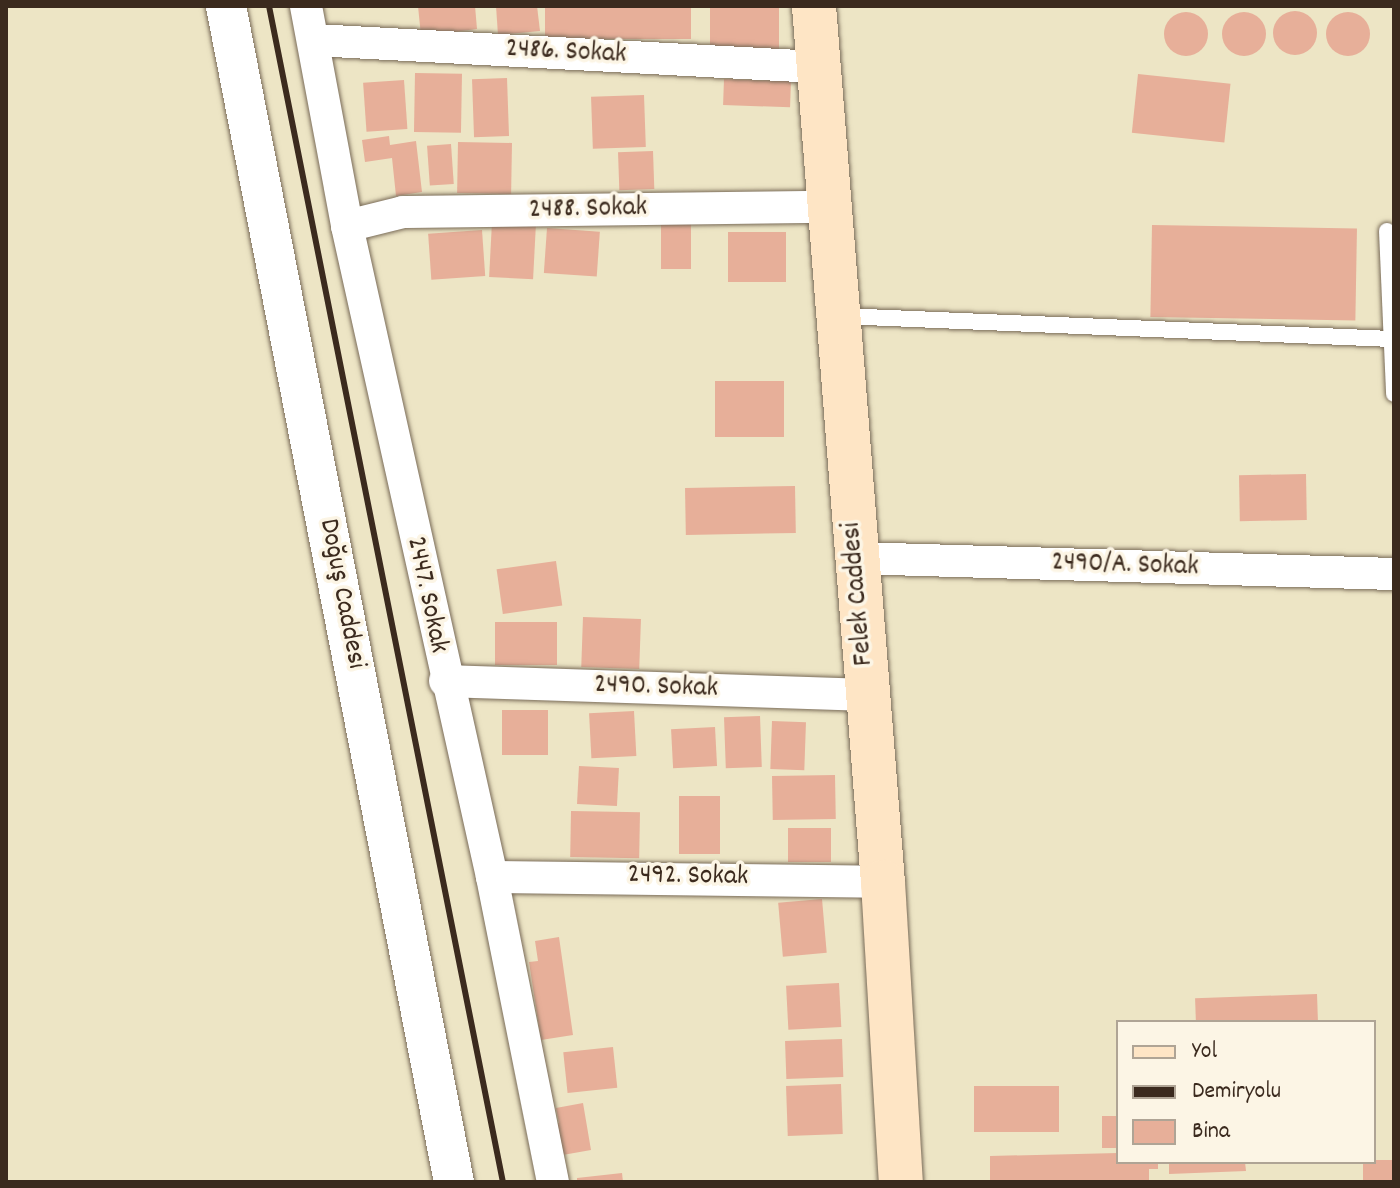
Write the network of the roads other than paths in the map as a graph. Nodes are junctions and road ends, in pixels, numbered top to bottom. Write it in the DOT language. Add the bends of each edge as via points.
graph roads {
  1 [pos="226,6"];
  2 [pos="306,6"];
  3 [pos="814,6"];
  4 [pos="314,40"];
  5 [pos="818,67"];
  6 [pos="830,207"];
  7 [pos="347,226"];
  8 [pos="1387,231"];
  9 [pos="841,316"];
  10 [pos="1392,339"];
  11 [pos="1394,394"];
  12 [pos="855,558"];
  13 [pos="1394,574"];
  14 [pos="445,681"];
  15 [pos="868,695"];
  16 [pos="492,877"];
  17 [pos="883,882"];
  18 [pos="454,1182"];
  19 [pos="553,1182"];
  20 [pos="901,1182"];
  1 -- 18 [label="street, Doğuş Caddesi"];
  2 -- 4 [label="street, 2447. Sokak"];
  3 -- 5 [label="main road, Felek Caddesi"];
  4 -- 5 [label="street, 2486. Sokak"];
  4 -- 7 [label="street, 2447. Sokak"];
  5 -- 6 [label="main road, Felek Caddesi"];
  6 -- 7 [label="street, 2488. Sokak" via="403,212"];
  6 -- 9 [label="main road, Felek Caddesi"];
  7 -- 14 [label="street, 2447. Sokak"];
  8 -- 10 [label="lane"];
  9 -- 10 [label="lane"];
  9 -- 12 [label="main road, Felek Caddesi"];
  10 -- 11 [label="lane"];
  12 -- 13 [label="street, 2490/A. Sokak"];
  12 -- 15 [label="main road, Felek Caddesi"];
  14 -- 15 [label="street, 2490. Sokak"];
  14 -- 16 [label="street, 2447. Sokak"];
  15 -- 17 [label="main road, Felek Caddesi"];
  16 -- 17 [label="street, 2492. Sokak"];
  16 -- 19 [label="street, 2447. Sokak"];
  17 -- 20 [label="main road, Felek Caddesi"];
}
